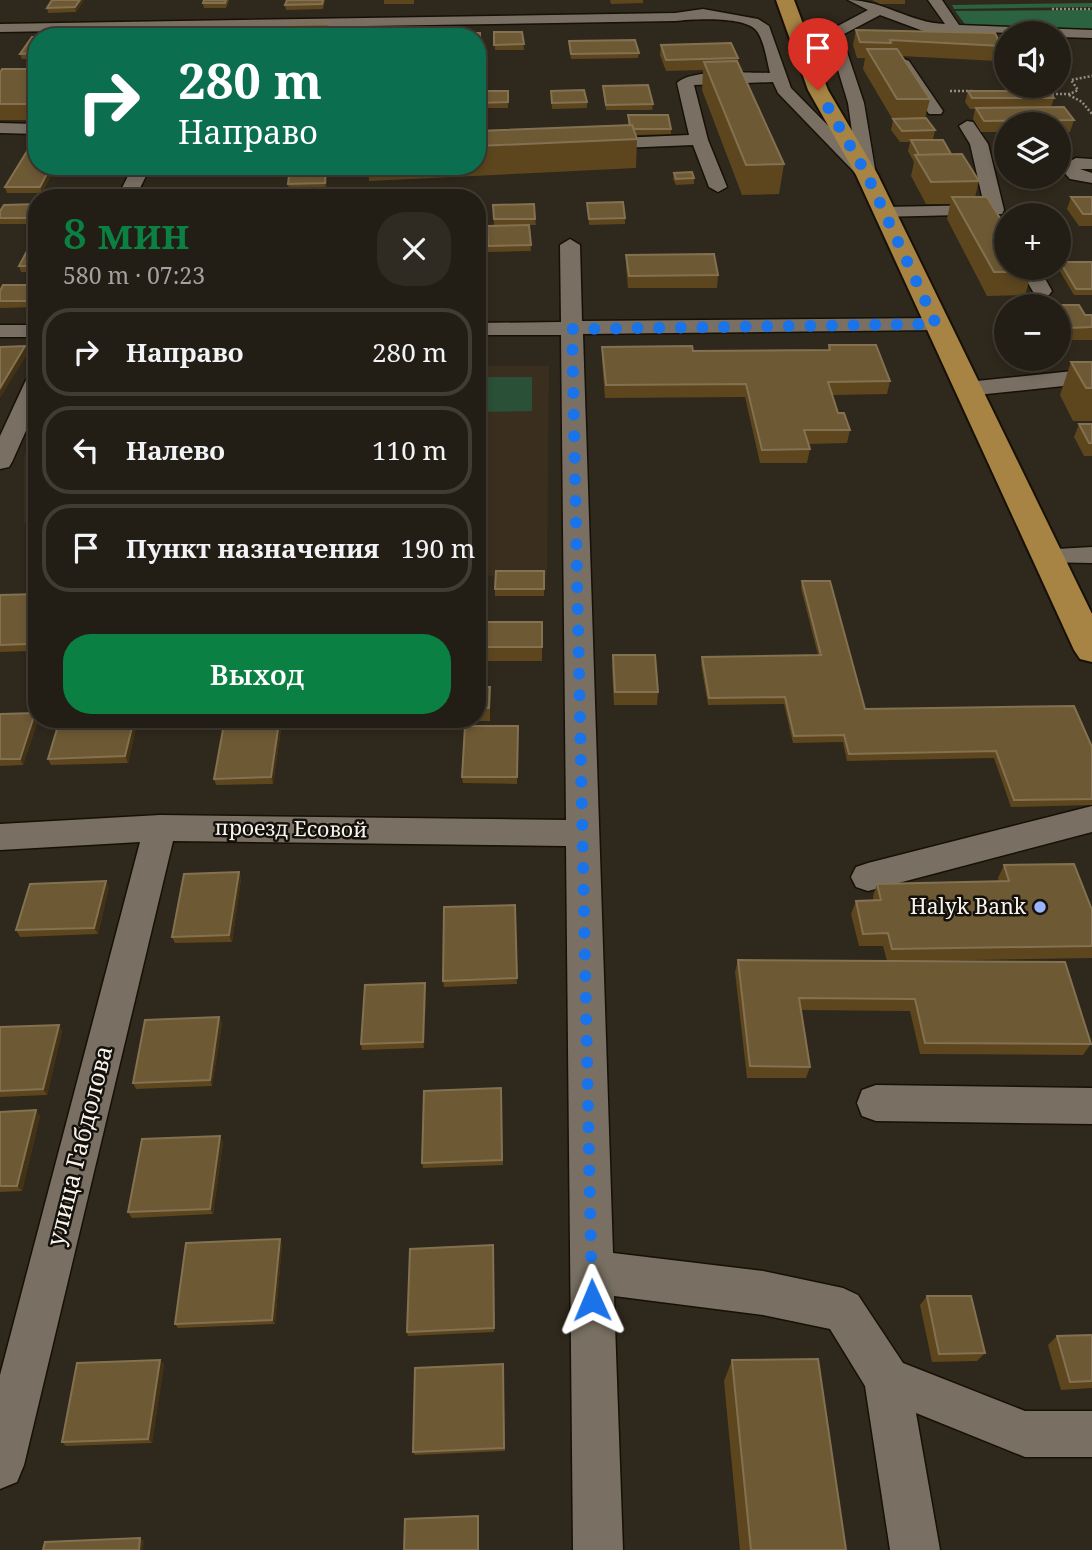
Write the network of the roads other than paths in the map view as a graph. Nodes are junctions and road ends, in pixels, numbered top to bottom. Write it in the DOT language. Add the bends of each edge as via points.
graph roads {
  1 [pos="785,0"];
  2 [pos="855,0"];
  3 [pos="935,0"];
  4 [pos="707,6"];
  5 [pos="106,9"];
  6 [pos="878,10"];
  7 [pos="344,24"];
  8 [pos="96,27"];
  9 [pos="848,27"];
  10 [pos="0,28"];
  11 [pos="124,28"];
  12 [pos="267,28"];
  13 [pos="926,28"];
  14 [pos="955,29"];
  15 [pos="1092,34"];
  16 [pos="880,64"];
  17 [pos="779,77"];
  18 [pos="935,111"];
  19 [pos="967,126"];
  20 [pos="0,128"];
  21 [pos="28,129"];
  22 [pos="699,140"];
  23 [pos="574,145"];
  24 [pos="1071,150"];
  25 [pos="1092,150"];
  26 [pos="1092,163"];
  27 [pos="1071,164"];
  28 [pos="986,170"];
  29 [pos="994,170"];
  30 [pos="1071,173"];
  31 [pos="867,175"];
  32 [pos="1092,177"];
  33 [pos="718,187"];
  34 [pos="994,206"];
  35 [pos="994,210"];
  36 [pos="885,213"];
  37 [pos="570,245"];
  38 [pos="1036,280"];
  39 [pos="1042,291"];
  40 [pos="936,324"];
  41 [pos="486,329"];
  42 [pos="572,329"];
  43 [pos="0,331"];
  44 [pos="28,331"];
  45 [pos="1092,376"];
  46 [pos="967,389"];
  47 [pos="28,400"];
  48 [pos="0,462"];
  49 [pos="1092,555"];
  50 [pos="1047,556"];
  51 [pos="1092,650"];
  52 [pos="1092,819"];
  53 [pos="160,828"];
  54 [pos="582,833"];
  55 [pos="0,837"];
  56 [pos="868,877"];
  57 [pos="876,1103"];
  58 [pos="1092,1106"];
  59 [pos="592,1272"];
  60 [pos="887,1379"];
  61 [pos="1092,1434"];
  62 [pos="0,1465"];
  63 [pos="598,1550"];
  64 [pos="915,1550"];
  1 -- 31 [label="main road" via="818,90"];
  2 -- 6 [label="street"];
  3 -- 14 [label="street"];
  4 -- 7 [label="street" via="675,17"];
  4 -- 17 [label="street" via="764,29"];
  5 -- 8 [label="street"];
  6 -- 9 [label="street"];
  6 -- 13 [label="street"];
  7 -- 12 [label="street"];
  8 -- 10 [label="street"];
  8 -- 11 [label="street"];
  9 -- 13 [label="street"];
  9 -- 31 [label="street" via="835,37 850,64"];
  13 -- 14 [label="street"];
  14 -- 15 [label="street"];
  16 -- 18 [label="street" via="904,64"];
  17 -- 22 [label="street" via="685,83"];
  17 -- 31 [label="street" via="794,102"];
  19 -- 28 [label="street" via="987,151"];
  20 -- 21 [label="street"];
  22 -- 23 [label="street"];
  22 -- 33 [label="street"];
  24 -- 25 [label="street"];
  26 -- 27 [label="street"];
  28 -- 29 [label="street"];
  28 -- 34 [label="street"];
  30 -- 32 [label="street"];
  31 -- 36 [label="main road"];
  35 -- 36 [label="street"];
  36 -- 40 [label="main road"];
  37 -- 42 [label="street"];
  38 -- 39 [label="street"];
  40 -- 42 [label="street"];
  40 -- 46 [label="main road"];
  41 -- 42 [label="street"];
  42 -- 54 [label="street"];
  43 -- 44 [label="street"];
  45 -- 46 [label="street"];
  46 -- 50 [label="main road"];
  47 -- 48 [label="street"];
  49 -- 50 [label="street"];
  50 -- 51 [label="main road"];
  52 -- 56 [label="street"];
  53 -- 54 [label="street, проезд Есовой"];
  53 -- 55 [label="street, проезд Есовой"];
  53 -- 62 [label="street, улица Габдолова"];
  54 -- 59 [label="street"];
  57 -- 58 [label="street"];
  59 -- 60 [label="street" via="764,1293 843,1310"];
  59 -- 63 [label="street"];
  60 -- 61 [label="street" via="1025,1434"];
  60 -- 64 [label="street"];
}
